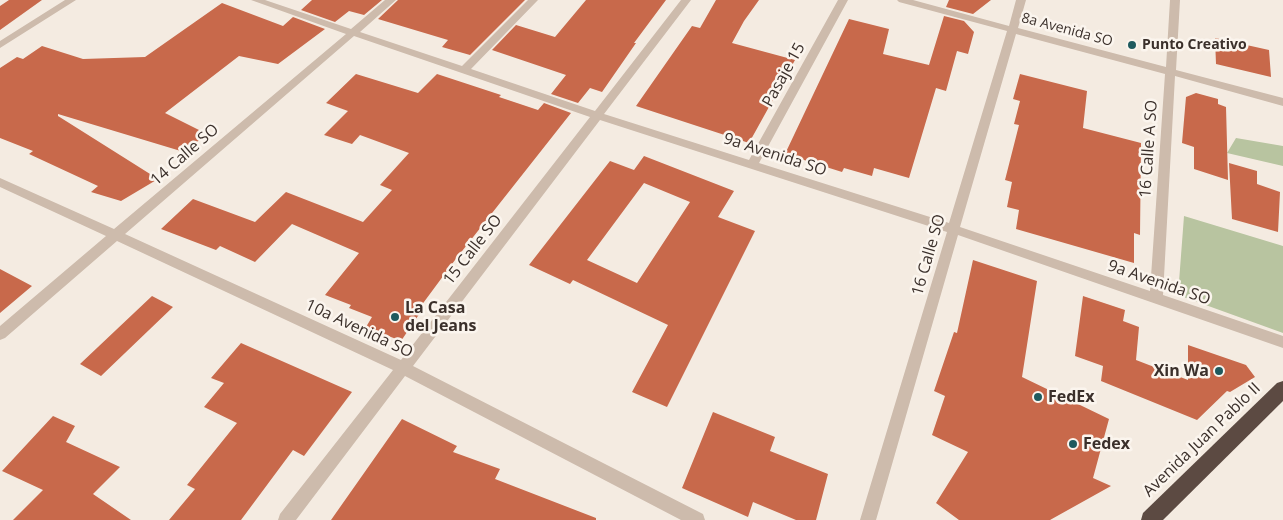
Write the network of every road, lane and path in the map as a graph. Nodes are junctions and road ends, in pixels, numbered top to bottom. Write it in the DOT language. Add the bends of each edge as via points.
graph roads {
  1 [pos="71,0"];
  2 [pos="256,0"];
  3 [pos="391,0"];
  4 [pos="533,0"];
  5 [pos="686,0"];
  6 [pos="843,0"];
  7 [pos="902,0"];
  8 [pos="1021,0"];
  9 [pos="1175,0"];
  10 [pos="1012,30"];
  11 [pos="352,33"];
  12 [pos="0,45"];
  13 [pos="464,71"];
  14 [pos="1170,72"];
  15 [pos="1283,102"];
  16 [pos="597,115"];
  17 [pos="752,165"];
  18 [pos="0,182"];
  19 [pos="953,229"];
  20 [pos="115,236"];
  21 [pos="1156,300"];
  22 [pos="0,334"];
  23 [pos="1283,342"];
  24 [pos="403,368"];
  25 [pos="1283,389"];
  26 [pos="286,520"];
  27 [pos="697,520"];
  28 [pos="868,520"];
  29 [pos="1150,520"];
  1 -- 12 [label="street"];
  2 -- 11 [label="street, 9a Avenida SO"];
  3 -- 11 [label="street, 14 Calle SO"];
  4 -- 13 [label="street"];
  5 -- 16 [label="street, 15 Calle SO"];
  6 -- 17 [label="street, Pasaje 15"];
  7 -- 10 [label="street, 8a Avenida SO"];
  8 -- 10 [label="street, 16 Calle SO"];
  9 -- 14 [label="street, 16 Calle A SO"];
  10 -- 14 [label="street, 8a Avenida SO"];
  10 -- 19 [label="street, 16 Calle SO"];
  11 -- 13 [label="street, 9a Avenida SO"];
  11 -- 20 [label="street, 14 Calle SO"];
  13 -- 16 [label="street, 9a Avenida SO"];
  14 -- 15 [label="street, 8a Avenida SO"];
  14 -- 21 [label="street, 16 Calle A SO"];
  16 -- 17 [label="street, 9a Avenida SO"];
  16 -- 24 [label="street, 15 Calle SO"];
  17 -- 19 [label="street, 9a Avenida SO"];
  18 -- 20 [label="street, 10a Avenida SO"];
  19 -- 21 [label="street, 9a Avenida SO"];
  19 -- 28 [label="street, 16 Calle SO"];
  20 -- 22 [label="street, 14 Calle SO"];
  20 -- 24 [label="street, 10a Avenida SO"];
  21 -- 23 [label="street, 9a Avenida SO"];
  24 -- 26 [label="street, 15 Calle SO"];
  24 -- 27 [label="street, 10a Avenida SO"];
  25 -- 29 [label="highway, Avenida Juan Pablo II"];
}
